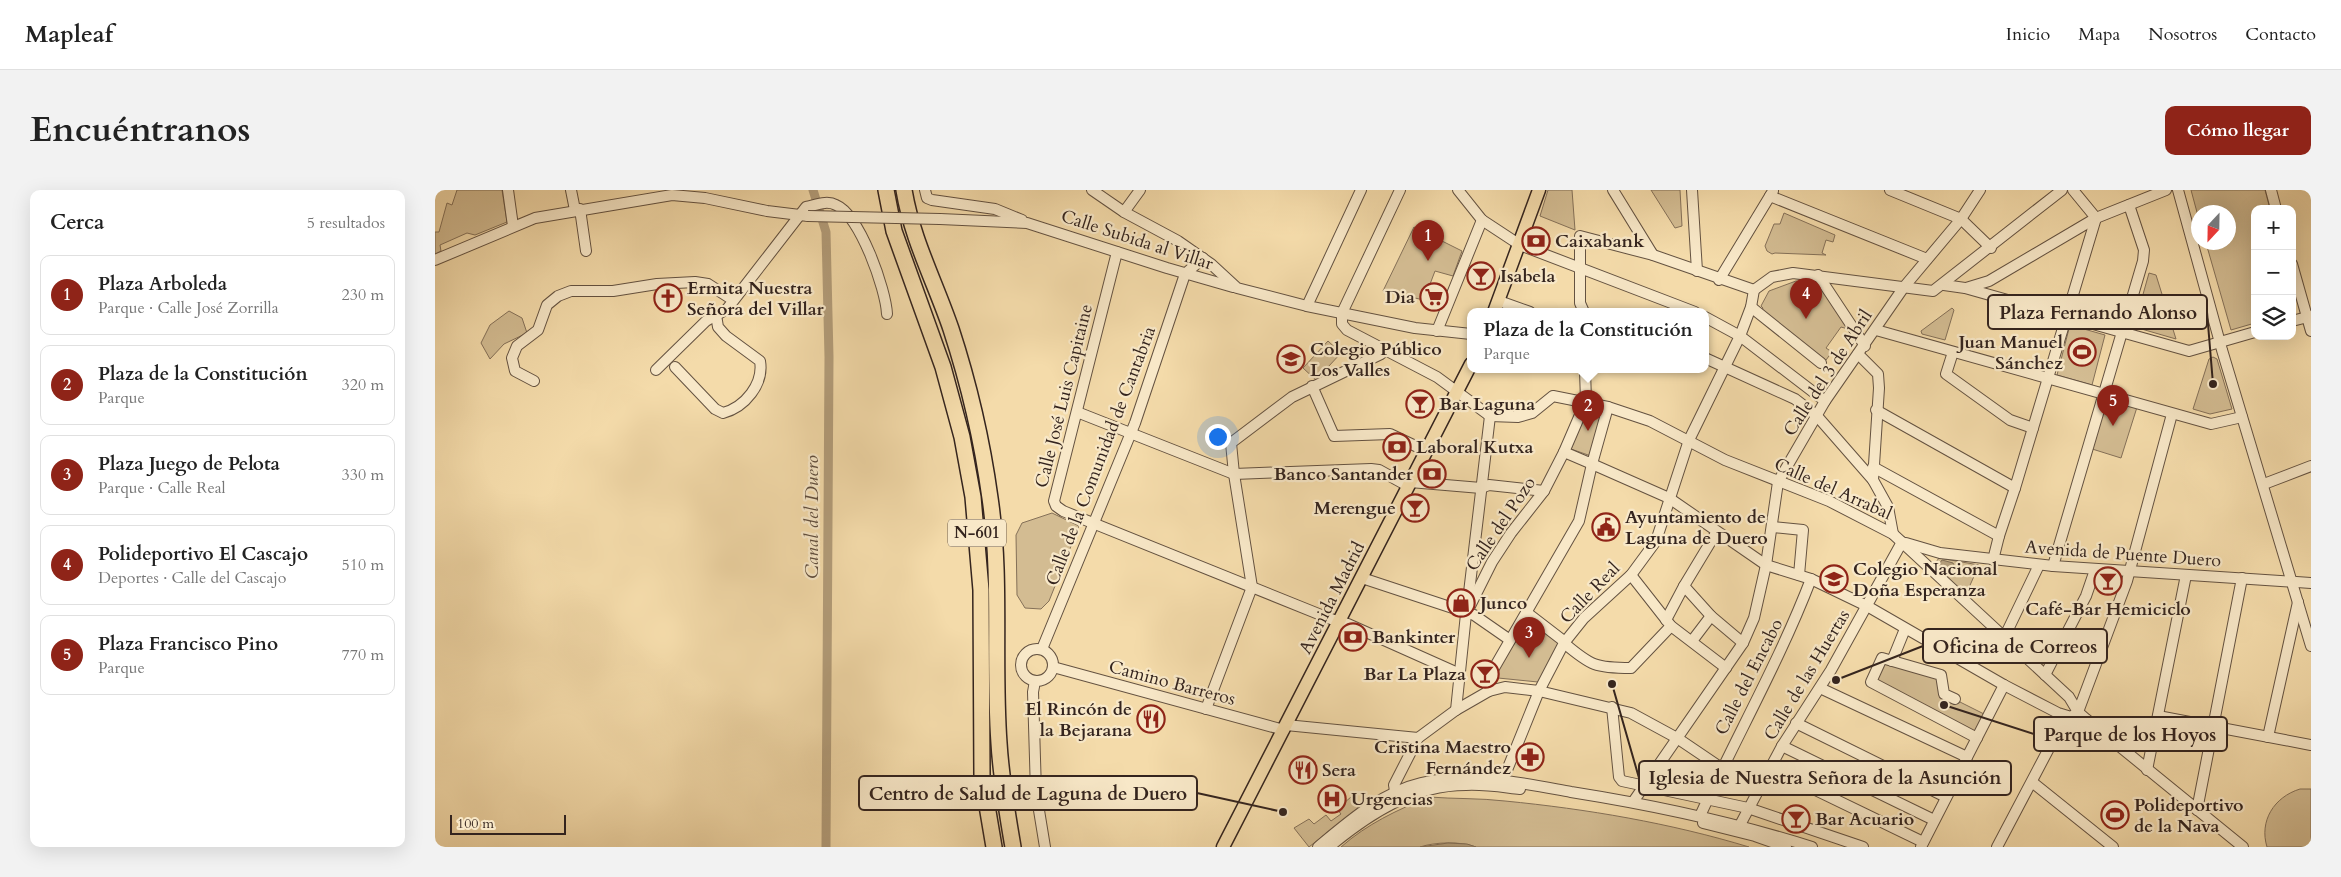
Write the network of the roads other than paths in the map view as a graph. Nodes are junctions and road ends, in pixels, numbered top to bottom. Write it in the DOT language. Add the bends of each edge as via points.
graph roads {
  1 [pos="508,190"];
  2 [pos="571,190"];
  3 [pos="886,190"];
  4 [pos="904,190"];
  5 [pos="1092,190"];
  6 [pos="1140,190"];
  7 [pos="1361,190"];
  8 [pos="1400,190"];
  9 [pos="1458,190"];
  10 [pos="1539,190"];
  11 [pos="1613,190"];
  12 [pos="1692,190"];
  13 [pos="1890,190"];
  14 [pos="1979,190"];
  15 [pos="2062,190"];
  16 [pos="2073,190"];
  17 [pos="2166,190"];
  18 [pos="2178,190"];
  19 [pos="2271,190"];
  20 [pos="1772,193"];
  21 [pos="926,194"];
  22 [pos="2129,204"];
  23 [pos="2275,205"];
  24 [pos="577,210"];
  25 [pos="1124,212"];
  26 [pos="804,213"];
  27 [pos="2096,218"];
  28 [pos="1961,219"];
  29 [pos="1482,220"];
  30 [pos="1027,222"];
  31 [pos="513,226"];
  32 [pos="1520,245"];
  33 [pos="1991,248"];
  34 [pos="586,250"];
  35 [pos="1117,252"];
  36 [pos="1653,255"];
  37 [pos="1203,258"];
  38 [pos="1927,258"];
  39 [pos="435,260"];
  40 [pos="1579,267"];
  41 [pos="1697,271"];
  42 [pos="1185,274"];
  43 [pos="1818,275"];
  44 [pos="2296,276"];
  45 [pos="1719,280"];
  46 [pos="1944,284"];
  47 [pos="1904,287"];
  48 [pos="1237,288"];
  49 [pos="1965,288"];
  50 [pos="1754,290"];
  51 [pos="733,300"];
  52 [pos="1307,306"];
  53 [pos="1497,306"];
  54 [pos="1751,307"];
  55 [pos="1582,308"];
  56 [pos="1685,308"];
  57 [pos="1342,312"];
  58 [pos="887,314"];
  59 [pos="716,315"];
  60 [pos="2066,317"];
  61 [pos="2309,317"];
  62 [pos="1709,318"];
  63 [pos="2296,320"];
  64 [pos="1876,330"];
  65 [pos="1437,331"];
  66 [pos="2311,331"];
  67 [pos="2123,333"];
  68 [pos="2251,333"];
  69 [pos="1467,334"];
  70 [pos="1740,336"];
  71 [pos="2220,342"];
  72 [pos="1385,348"];
  73 [pos="1861,350"];
  74 [pos="1953,352"];
  75 [pos="1709,360"];
  76 [pos="1821,362"];
  77 [pos="675,367"];
  78 [pos="1725,367"];
  79 [pos="656,370"];
  80 [pos="1467,372"];
  81 [pos="1585,373"];
  82 [pos="2047,379"];
  83 [pos="534,381"];
  84 [pos="1312,386"];
  85 [pos="1457,391"];
  86 [pos="2105,395"];
  87 [pos="1586,401"];
  88 [pos="1825,401"];
  89 [pos="1608,407"];
  90 [pos="1876,410"];
  91 [pos="1077,412"];
  92 [pos="2172,414"];
  93 [pos="1490,416"];
  94 [pos="1817,416"];
  95 [pos="2242,417"];
  96 [pos="2033,428"];
  97 [pos="1131,434"];
  98 [pos="1689,440"];
  99 [pos="1426,451"];
  100 [pos="1564,452"];
  101 [pos="1592,464"];
  102 [pos="2311,466"];
  103 [pos="1873,467"];
  104 [pos="1234,474"];
  105 [pos="1873,480"];
  106 [pos="1778,482"];
  107 [pos="1409,484"];
  108 [pos="2263,484"];
  109 [pos="1481,488"];
  110 [pos="2015,488"];
  111 [pos="1544,491"];
  112 [pos="1669,498"];
  113 [pos="1094,524"];
  114 [pos="1773,527"];
  115 [pos="1716,532"];
  116 [pos="1893,534"];
  117 [pos="1999,536"];
  118 [pos="1902,542"];
  119 [pos="1934,551"];
  120 [pos="1993,560"];
  121 [pos="1924,561"];
  122 [pos="2039,565"];
  123 [pos="1766,566"];
  124 [pos="2053,566"];
  125 [pos="2095,570"];
  126 [pos="2129,572"];
  127 [pos="1631,575"];
  128 [pos="1799,575"];
  129 [pos="2186,575"];
  130 [pos="1362,578"];
  131 [pos="2242,578"];
  132 [pos="1811,579"];
  133 [pos="2293,582"];
  134 [pos="2311,583"];
  135 [pos="1684,586"];
  136 [pos="1253,587"];
  137 [pos="1474,587"];
  138 [pos="2298,601"];
  139 [pos="1867,606"];
  140 [pos="1525,612"];
  141 [pos="1467,614"];
  142 [pos="1711,616"];
  143 [pos="1339,621"];
  144 [pos="1668,623"];
  145 [pos="1905,629"];
  146 [pos="2003,638"];
  147 [pos="1510,640"];
  148 [pos="1692,641"];
  149 [pos="1565,643"];
  150 [pos="1743,644"];
  151 [pos="2311,646"];
  152 [pos="1043,649"];
  153 [pos="1892,661"];
  154 [pos="1053,667"];
  155 [pos="1726,668"];
  156 [pos="1460,674"];
  157 [pos="2045,675"];
  158 [pos="1035,681"];
  159 [pos="2004,685"];
  160 [pos="1820,688"];
  161 [pos="1489,691"];
  162 [pos="1539,691"];
  163 [pos="1955,699"];
  164 [pos="1612,707"];
  165 [pos="1205,709"];
  166 [pos="1456,710"];
  167 [pos="2078,712"];
  168 [pos="2066,716"];
  169 [pos="2158,716"];
  170 [pos="1796,723"];
  171 [pos="1285,727"];
  172 [pos="2214,727"];
  173 [pos="2268,737"];
  174 [pos="1418,738"];
  175 [pos="1677,738"];
  176 [pos="1977,738"];
  177 [pos="2311,745"];
  178 [pos="1783,746"];
  179 [pos="1967,757"];
  180 [pos="1722,767"];
  181 [pos="1770,768"];
  182 [pos="1402,770"];
  183 [pos="2147,770"];
  184 [pos="1503,780"];
  185 [pos="2032,782"];
  186 [pos="1418,784"];
  187 [pos="1643,787"];
  188 [pos="1757,792"];
  189 [pos="1396,797"];
  190 [pos="1946,797"];
  191 [pos="1707,799"];
  192 [pos="1633,802"];
  193 [pos="1748,808"];
  194 [pos="2197,810"];
  195 [pos="1700,816"];
  196 [pos="1775,817"];
  197 [pos="1934,820"];
  198 [pos="1740,825"];
  199 [pos="1769,834"];
  200 [pos="1922,845"];
  201 [pos="2001,846"];
  202 [pos="994,847"];
  203 [pos="1013,847"];
  204 [pos="1045,847"];
  205 [pos="1223,847"];
  206 [pos="1318,847"];
  207 [pos="1329,847"];
  208 [pos="1787,847"];
  209 [pos="1812,847"];
  210 [pos="1863,847"];
  211 [pos="2113,847"];
  212 [pos="2243,847"];
  1 -- 31 [label="street"];
  2 -- 24 [label="street"];
  3 -- 202 [label="highway, N-601" via="894,231 943,367 962,437 973,497 981,590 982,776"];
  4 -- 203 [label="highway, N-601" via="913,231 965,374 991,500 996,560 999,742"];
  5 -- 25 [label="street"];
  6 -- 25 [label="street"];
  7 -- 52 [label="street"];
  8 -- 57 [label="street"];
  9 -- 29 [label="street"];
  10 -- 32 [label="main road"];
  11 -- 36 [label="street"];
  12 -- 41 [label="street"];
  13 -- 28 [label="street"];
  14 -- 28 [label="street, Calle del 3 de Abril"];
  15 -- 33 [label="street"];
  16 -- 27 [label="street"];
  17 -- 22 [label="street"];
  18 -- 71 [label="street"];
  19 -- 23 [label="street"];
  20 -- 38 [label="street"];
  20 -- 45 [label="street"];
  21 -- 30 [label="street, Calle Subida al Villar" via="995,209"];
  22 -- 27 [label="street"];
  22 -- 67 [label="street" via="2144,250"];
  24 -- 26 [label="street, Calle Subida al Villar" via="672,195 705,198 767,211"];
  24 -- 31 [label="street, Calle Subida al Villar"];
  24 -- 34 [label="street"];
  25 -- 37 [label="street"];
  26 -- 30 [label="street, Calle Subida al Villar, bridge"];
  26 -- 51 [label="street"];
  26 -- 58 [label="street" via="825,202 838,205 857,226 879,279"];
  27 -- 49 [label="street" via="1989,280"];
  27 -- 60 [label="street"];
  28 -- 33 [label="street"];
  28 -- 38 [label="street, Calle del 3 de Abril"];
  29 -- 32 [label="street"];
  29 -- 65 [label="street"];
  30 -- 35 [label="street, Calle Subida al Villar"];
  31 -- 39 [label="street, Calle Subida al Villar"];
  32 -- 40 [label="street"];
  32 -- 53 [label="main road"];
  33 -- 46 [label="street"];
  35 -- 42 [label="street, Calle Subida al Villar"];
  35 -- 91 [label="street, Calle José Luis Capitaine"];
  36 -- 40 [label="street" via="1579,236"];
  36 -- 41 [label="street"];
  37 -- 42 [label="street"];
  37 -- 48 [label="street"];
  38 -- 47 [label="street, Calle del 3 de Abril"];
  40 -- 55 [label="street"];
  40 -- 56 [label="street"];
  41 -- 45 [label="street"];
  42 -- 48 [label="street, Calle Subida al Villar"];
  42 -- 97 [label="street, Calle de la Comunidad de Cantabria"];
  43 -- 47 [label="street"];
  43 -- 50 [label="street" via="1793,273 1778,276"];
  43 -- 73 [label="street"];
  44 -- 61 [label="street"];
  45 -- 50 [label="street"];
  46 -- 47 [label="street" via="1933,291"];
  46 -- 49 [label="street"];
  47 -- 64 [label="street, Calle del 3 de Abril"];
  48 -- 52 [label="street, Calle Subida al Villar"];
  49 -- 60 [label="street"];
  50 -- 54 [label="street, Calle Real"];
  51 -- 59 [label="street"];
  51 -- 83 [label="street" via="708,284 695,282 657,284 621,291 571,291 558,296 547,305 538,330 517,346 512,358 515,371"];
  52 -- 57 [label="street, Calle Subida al Villar"];
  54 -- 70 [label="street, Calle Real"];
  54 -- 76 [label="street"];
  57 -- 65 [label="street, Calle Subida al Villar"];
  57 -- 72 [label="street" via="1341,324 1347,330"];
  59 -- 77 [label="street" via="717,326 726,336 760,361 759,378 747,399 730,412 723,413"];
  59 -- 79 [label="street"];
  60 -- 67 [label="street"];
  60 -- 82 [label="street"];
  61 -- 63 [label="street"];
  61 -- 66 [label="street"];
  62 -- 70 [label="street"];
  64 -- 73 [label="street, Calle del 3 de Abril"];
  64 -- 74 [label="street"];
  65 -- 69 [label="street, Calle Subida al Villar"];
  67 -- 71 [label="street" via="2189,351"];
  67 -- 86 [label="street"];
  68 -- 71 [label="street"];
  70 -- 78 [label="street, Calle Real"];
  70 -- 88 [label="street"];
  71 -- 95 [label="street"];
  72 -- 84 [label="street" via="1381,354"];
  72 -- 85 [label="street"];
  73 -- 88 [label="street, Calle del 3 de Abril"];
  73 -- 90 [label="street" via="1878,374"];
  74 -- 82 [label="street"];
  74 -- 96 [label="street" via="1946,374 2010,420"];
  75 -- 78 [label="street"];
  78 -- 94 [label="street" via="1795,399"];
  78 -- 98 [label="street, Calle Real"];
  80 -- 85 [label="main road, Avenida Madrid"];
  81 -- 87 [label="street"];
  82 -- 86 [label="street"];
  82 -- 96 [label="street"];
  84 -- 99 [label="street" via="1334,436 1390,434"];
  84 -- 104 [label="street" via="1292,397 1231,443"];
  85 -- 93 [label="street"];
  85 -- 99 [label="main road, Avenida Madrid"];
  86 -- 92 [label="street"];
  86 -- 124 [label="street"];
  87 -- 89 [label="street, Calle del Arrabal"];
  87 -- 93 [label="street, Calle del Arrabal" via="1553,396 1532,412 1518,416"];
  87 -- 100 [label="street, Calle del Pozo"];
  88 -- 94 [label="street, Calle del 3 de Abril"];
  89 -- 98 [label="street, Calle del Arrabal" via="1650,421"];
  89 -- 101 [label="street"];
  90 -- 103 [label="street"];
  90 -- 110 [label="street"];
  91 -- 97 [label="street"];
  91 -- 113 [label="street, Calle José Luis Capitaine" via="1055,501 1059,509"];
  92 -- 95 [label="street" via="2211,424"];
  92 -- 126 [label="street"];
  93 -- 109 [label="street"];
  94 -- 105 [label="street"];
  94 -- 106 [label="street, Calle del 3 de Abril"];
  95 -- 108 [label="street"];
  96 -- 110 [label="street"];
  97 -- 104 [label="street"];
  97 -- 113 [label="street, Calle de la Comunidad de Cantabria"];
  98 -- 106 [label="street, Calle del Arrabal" via="1725,460"];
  98 -- 112 [label="street, Calle Real"];
  99 -- 107 [label="main road, Avenida Madrid"];
  100 -- 101 [label="street"];
  100 -- 111 [label="street, Calle del Pozo"];
  101 -- 112 [label="street"];
  101 -- 140 [label="street" via="1579,521"];
  102 -- 108 [label="street"];
  103 -- 105 [label="street"];
  103 -- 117 [label="street"];
  104 -- 107 [label="street" via="1371,469"];
  104 -- 136 [label="street"];
  105 -- 116 [label="street" via="1888,507"];
  106 -- 114 [label="street, Calle del 3 de Abril"];
  106 -- 116 [label="street, Calle del Arrabal" via="1829,501"];
  107 -- 109 [label="street"];
  107 -- 130 [label="main road, Avenida Madrid"];
  108 -- 133 [label="street"];
  109 -- 111 [label="street" via="1489,485"];
  109 -- 137 [label="street"];
  110 -- 117 [label="street"];
  111 -- 137 [label="street, Calle del Pozo"];
  112 -- 115 [label="street"];
  112 -- 127 [label="street, Calle Real" via="1656,541"];
  113 -- 136 [label="street, Calle José Luis Capitaine"];
  113 -- 152 [label="street, Calle de la Comunidad de Cantabria"];
  114 -- 123 [label="street, Calle del 3 de Abril"];
  114 -- 128 [label="street" via="1803,530"];
  115 -- 123 [label="street"];
  115 -- 135 [label="street"];
  116 -- 118 [label="street, Calle del Arrabal"];
  117 -- 120 [label="street"];
  118 -- 119 [label="street, Avenida de Puente Duero"];
  118 -- 121 [label="street, Calle del Arrabal"];
  118 -- 139 [label="street, Calle de las Huertas"];
  119 -- 120 [label="street, Avenida de Puente Duero"];
  119 -- 121 [label="street"];
  120 -- 122 [label="street, Avenida de Puente Duero"];
  121 -- 146 [label="street, Calle del Arrabal"];
  122 -- 124 [label="street, Avenida de Puente Duero"];
  122 -- 146 [label="street"];
  123 -- 128 [label="street"];
  123 -- 150 [label="street, Calle del 3 de Abril"];
  124 -- 125 [label="street, Avenida de Puente Duero"];
  125 -- 126 [label="street, Avenida de Puente Duero"];
  125 -- 157 [label="street" via="2086,596"];
  126 -- 129 [label="street, Avenida de Puente Duero"];
  126 -- 167 [label="street"];
  127 -- 144 [label="street"];
  127 -- 149 [label="street, Calle Real" via="1584,618"];
  128 -- 132 [label="street"];
  129 -- 131 [label="street, Avenida de Puente Duero"];
  129 -- 169 [label="street"];
  130 -- 141 [label="street"];
  130 -- 143 [label="main road, Avenida Madrid"];
  131 -- 133 [label="street, Avenida de Puente Duero"];
  131 -- 172 [label="street"];
  132 -- 139 [label="street"];
  132 -- 180 [label="street, Calle del Encabo" via="1793,626"];
  133 -- 134 [label="street, Avenida de Puente Duero"];
  133 -- 138 [label="street"];
  135 -- 142 [label="street"];
  135 -- 144 [label="street"];
  136 -- 143 [label="street, Calle José Luis Capitaine"];
  136 -- 165 [label="street"];
  137 -- 141 [label="street"];
  138 -- 151 [label="street"];
  138 -- 173 [label="street"];
  139 -- 145 [label="street"];
  139 -- 160 [label="street, Calle de las Huertas"];
  140 -- 147 [label="street"];
  140 -- 149 [label="street"];
  141 -- 147 [label="street"];
  141 -- 156 [label="street"];
  142 -- 148 [label="street"];
  142 -- 150 [label="street"];
  143 -- 156 [label="street, Calle José Luis Capitaine"];
  143 -- 171 [label="main road, Avenida Madrid"];
  144 -- 148 [label="street"];
  144 -- 149 [label="street" via="1631,668 1607,668 1586,662"];
  145 -- 153 [label="street"];
  145 -- 159 [label="street"];
  146 -- 157 [label="street, Calle del Arrabal"];
  147 -- 161 [label="street" via="1486,682"];
  148 -- 155 [label="street"];
  149 -- 162 [label="street, Calle Real"];
  150 -- 155 [label="street, Calle del 3 de Abril"];
  152 -- 154 [label="street" via="1051,656"];
  152 -- 158 [label="street" via="1029,650 1021,662 1026,677"];
  153 -- 163 [label="street" via="1941,675 1944,694"];
  153 -- 176 [label="street" via="1882,658 1871,682"];
  154 -- 158 [label="street" via="1049,676"];
  154 -- 165 [label="street, Camino Barreros"];
  155 -- 175 [label="street, Calle del 3 de Abril"];
  156 -- 166 [label="street"];
  157 -- 167 [label="street, Calle del Arrabal" via="2069,697"];
  158 -- 204 [label="street" via="1036,792"];
  159 -- 168 [label="street"];
  159 -- 176 [label="street"];
  160 -- 170 [label="street, Calle de las Huertas"];
  160 -- 179 [label="street"];
  161 -- 162 [label="street" via="1505,687"];
  161 -- 166 [label="street"];
  162 -- 164 [label="street"];
  162 -- 184 [label="street, Calle Real"];
  164 -- 175 [label="street" via="1631,713"];
  164 -- 187 [label="street" via="1619,777"];
  165 -- 171 [label="street, Camino Barreros"];
  166 -- 174 [label="street"];
  167 -- 168 [label="street" via="2075,716"];
  167 -- 183 [label="street, Calle del Arrabal"];
  168 -- 185 [label="street"];
  169 -- 172 [label="street"];
  169 -- 183 [label="street"];
  170 -- 178 [label="street, Calle de las Huertas"];
  170 -- 190 [label="street"];
  171 -- 174 [label="street, Camino Barreros"];
  171 -- 205 [label="main road, Avenida Madrid"];
  172 -- 173 [label="street"];
  172 -- 194 [label="street"];
  173 -- 177 [label="street"];
  174 -- 182 [label="street"];
  175 -- 180 [label="street"];
  175 -- 187 [label="street, Calle del 3 de Abril"];
  176 -- 179 [label="street"];
  178 -- 181 [label="street, Calle de las Huertas"];
  178 -- 197 [label="street"];
  179 -- 190 [label="street"];
  180 -- 188 [label="street"];
  180 -- 191 [label="street, Calle del Encabo"];
  181 -- 188 [label="street, Calle de las Huertas"];
  181 -- 200 [label="street"];
  182 -- 186 [label="street" via="1404,778"];
  182 -- 189 [label="street" via="1394,785"];
  183 -- 194 [label="street, Calle del Arrabal"];
  184 -- 186 [label="street" via="1458,777"];
  184 -- 192 [label="street"];
  185 -- 201 [label="street"];
  185 -- 211 [label="street"];
  186 -- 189 [label="street"];
  187 -- 191 [label="street"];
  187 -- 192 [label="street, Calle del 3 de Abril"];
  188 -- 193 [label="street, Calle de las Huertas"];
  189 -- 206 [label="street" via="1372,805"];
  189 -- 207 [label="street"];
  189 -- 208 [label="street" via="1466,785 1520,789 1684,819"];
  190 -- 197 [label="street"];
  191 -- 193 [label="street"];
  191 -- 195 [label="street, Calle del Encabo"];
  192 -- 195 [label="street"];
  193 -- 196 [label="street"];
  193 -- 198 [label="street, Calle de las Huertas"];
  194 -- 212 [label="street, Calle del Arrabal"];
  195 -- 198 [label="street"];
  196 -- 199 [label="street"];
  196 -- 210 [label="street"];
  197 -- 200 [label="street"];
  198 -- 199 [label="street"];
  199 -- 209 [label="street"];
}
